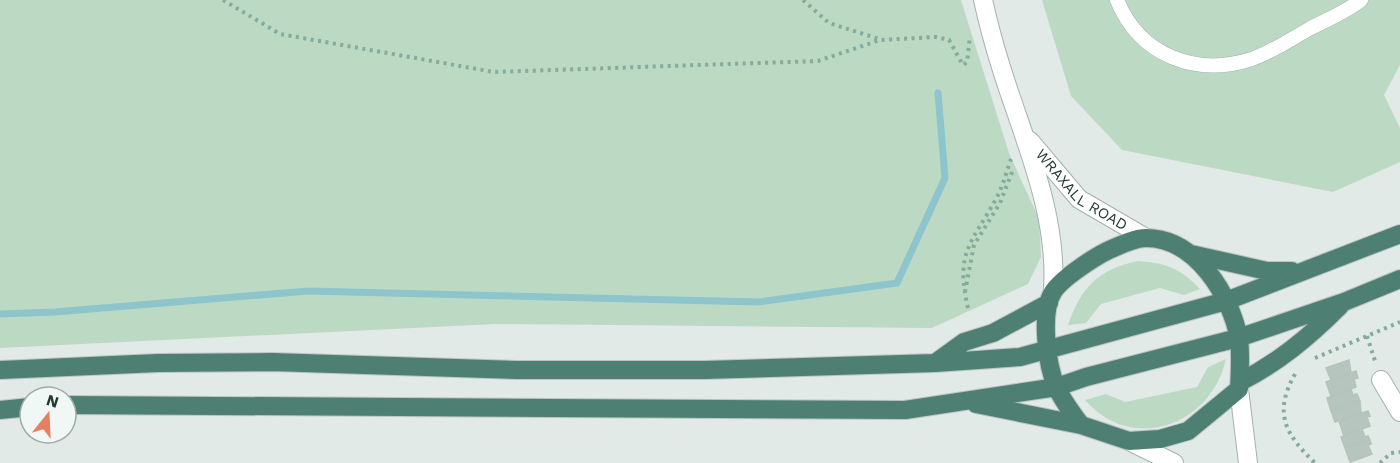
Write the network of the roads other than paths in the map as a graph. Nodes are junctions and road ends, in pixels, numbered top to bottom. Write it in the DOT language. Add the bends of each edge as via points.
graph roads {
  1 [pos="983,0"];
  2 [pos="1117,0"];
  3 [pos="1361,0"];
  4 [pos="1025,135"];
  5 [pos="1400,234"];
  6 [pos="1146,238"];
  7 [pos="1191,254"];
  8 [pos="1306,270"];
  9 [pos="1400,279"];
  10 [pos="1051,297"];
  11 [pos="1226,301"];
  12 [pos="1344,302"];
  13 [pos="1238,338"];
  14 [pos="1049,351"];
  15 [pos="935,363"];
  16 [pos="0,370"];
  17 [pos="1381,380"];
  18 [pos="1239,386"];
  19 [pos="1057,387"];
  20 [pos="964,402"];
  21 [pos="78,405"];
  22 [pos="18,408"];
  23 [pos="0,410"];
  24 [pos="1400,412"];
  25 [pos="1081,425"];
  26 [pos="1129,441"];
  27 [pos="1174,463"];
  28 [pos="1248,463"];
  1 -- 4 [label="street, WRAXALL ROAD"];
  2 -- 3 [label="lane" via="1141,40 1184,62 1207,67 1255,58"];
  4 -- 6 [label="street, WRAXALL ROAD" via="1079,199"];
  4 -- 10 [label="street, WRAXALL ROAD" via="1052,231"];
  5 -- 8 [label="highway"];
  6 -- 7 [label="highway"];
  6 -- 10 [label="highway" via="1095,257"];
  7 -- 8 [label="highway" via="1267,271"];
  7 -- 11 [label="highway"];
  8 -- 11 [label="highway"];
  9 -- 12 [label="highway"];
  10 -- 14 [label="highway" via="1046,326"];
  10 -- 15 [label="highway" via="993,333 964,342"];
  11 -- 13 [label="highway"];
  11 -- 14 [label="highway"];
  12 -- 13 [label="highway"];
  12 -- 18 [label="highway" via="1307,339"];
  13 -- 18 [label="highway"];
  13 -- 19 [label="highway"];
  14 -- 15 [label="highway"];
  14 -- 19 [label="highway"];
  15 -- 16 [label="highway" via="704,370 517,370 272,362"];
  17 -- 24 [label="street"];
  18 -- 26 [label="highway" via="1188,431 1160,439"];
  18 -- 28 [label="street"];
  19 -- 20 [label="highway"];
  19 -- 25 [label="highway"];
  20 -- 21 [label="highway" via="905,410"];
  20 -- 25 [label="highway"];
  22 -- 23 [label="highway"];
  25 -- 26 [label="highway"];
  26 -- 27 [label="street"];
}
